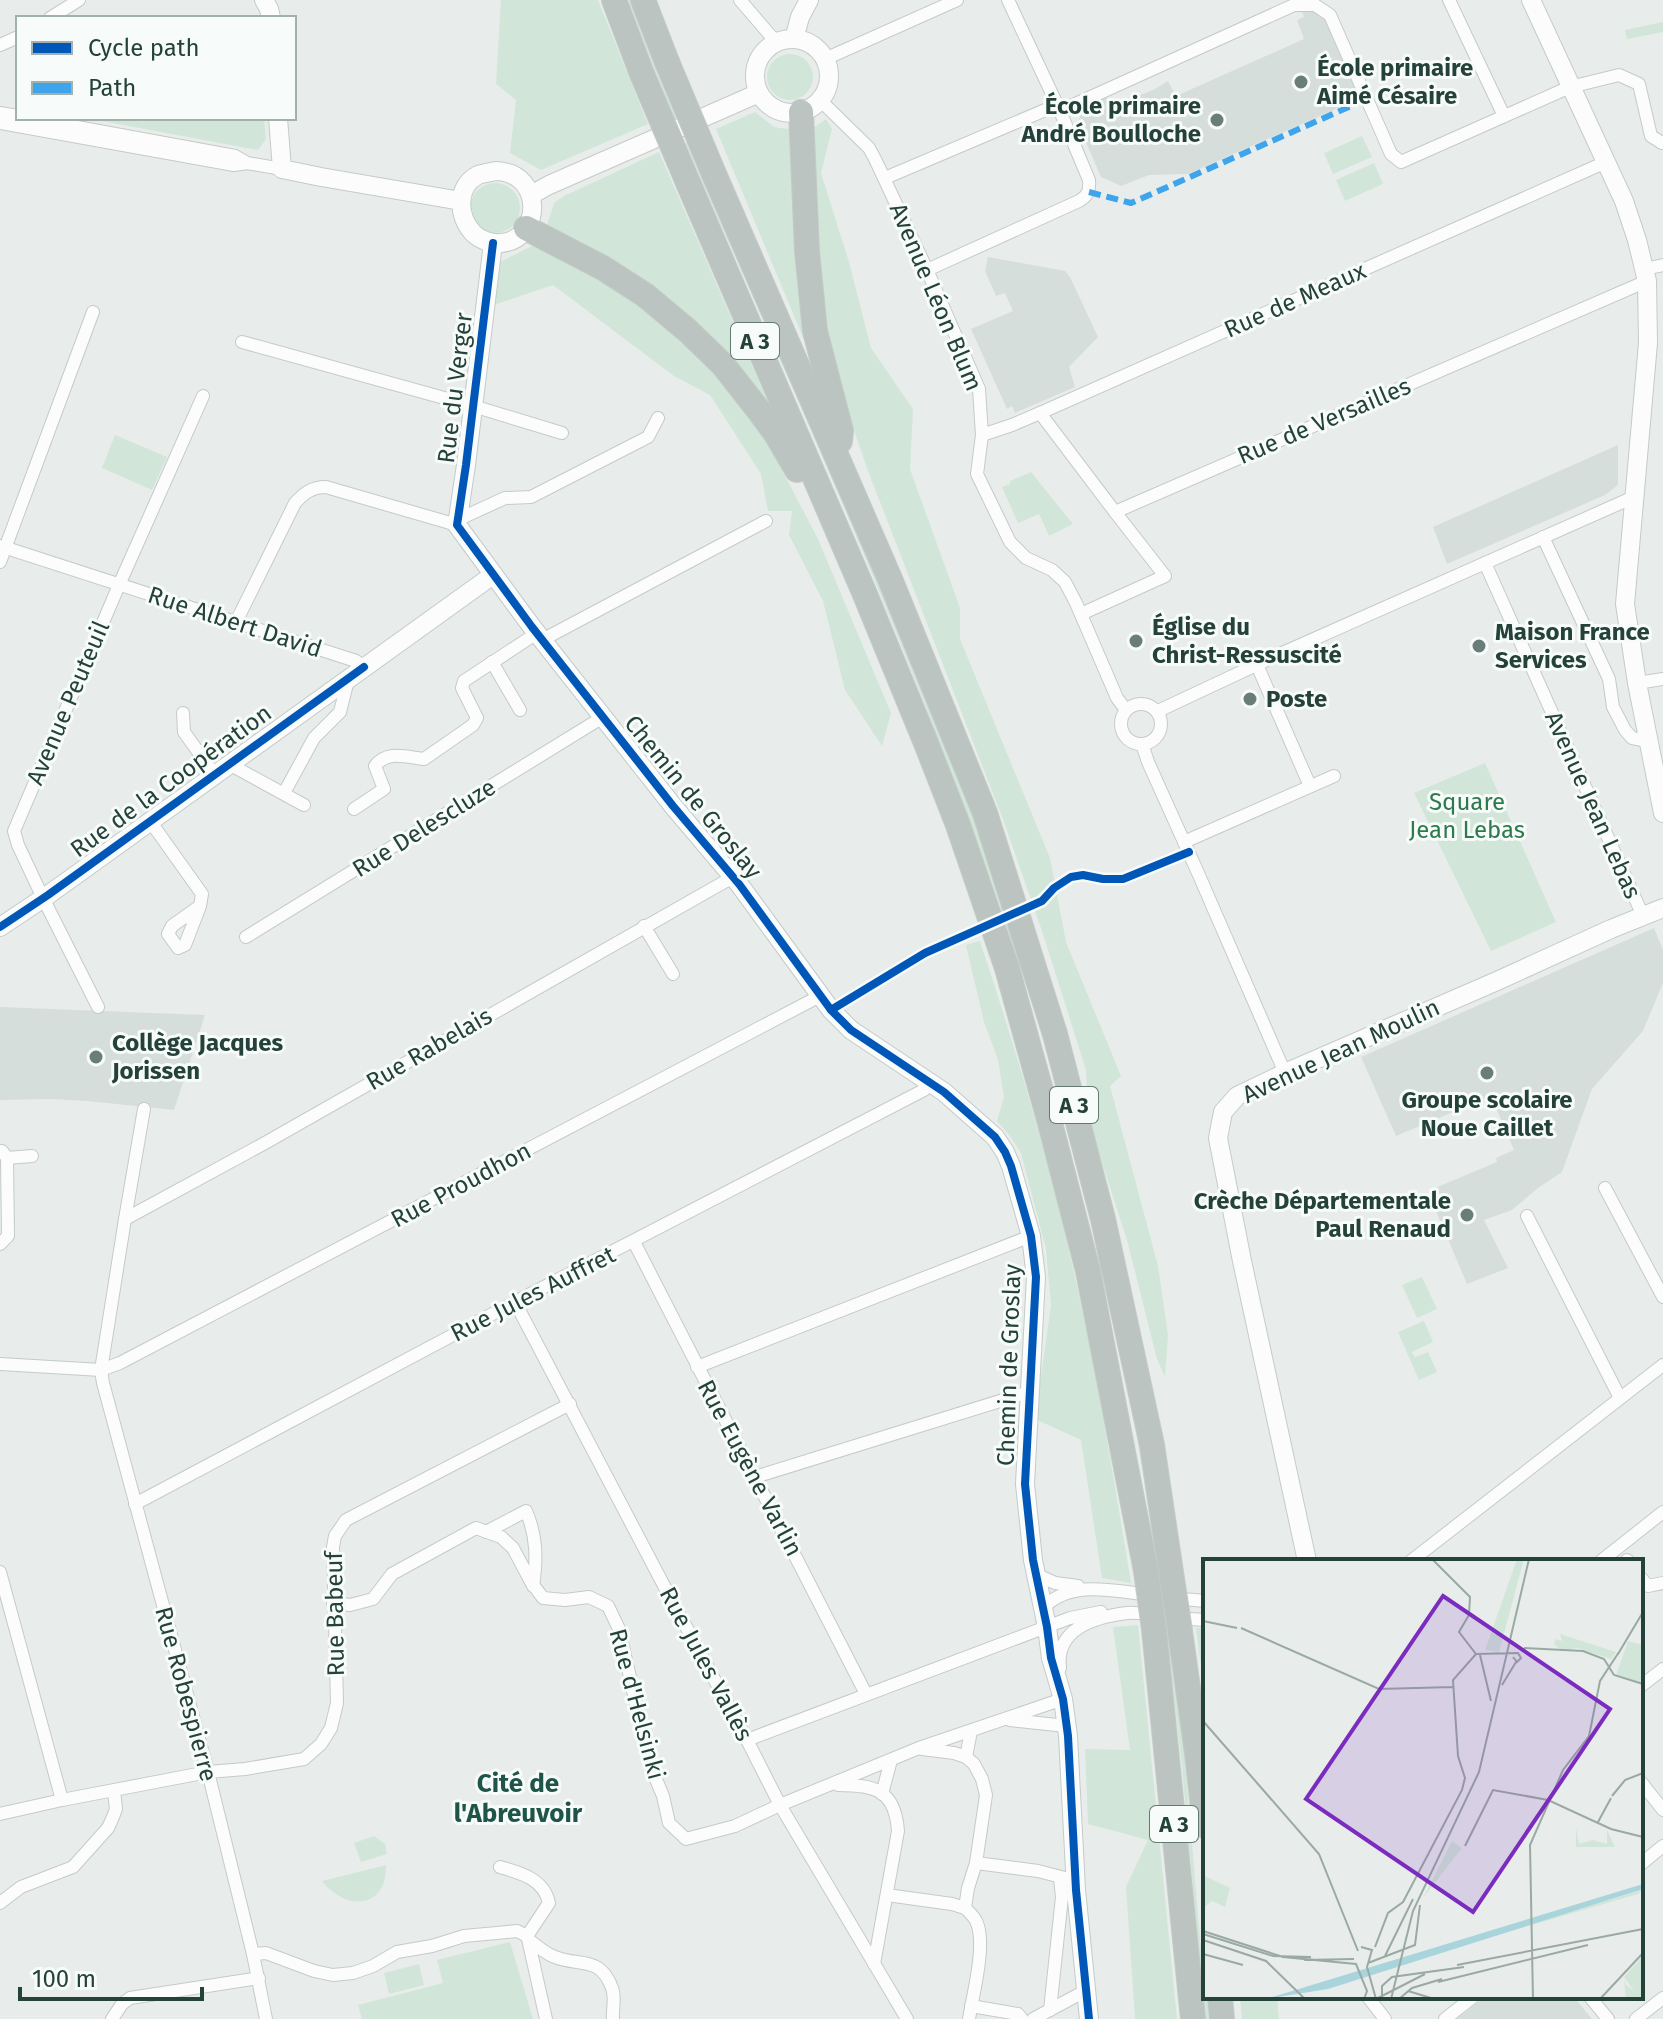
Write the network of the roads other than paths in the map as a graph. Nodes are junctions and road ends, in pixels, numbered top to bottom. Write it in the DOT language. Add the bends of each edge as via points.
graph roads {
  1 [pos="79,0"];
  2 [pos="614,0"];
  3 [pos="643,0"];
  4 [pos="740,0"];
  5 [pos="957,0"];
  6 [pos="1008,0"];
  7 [pos="1449,0"];
  8 [pos="1531,0"];
  9 [pos="802,6"];
  10 [pos="53,16"];
  11 [pos="785,41"];
  12 [pos="825,59"];
  13 [pos="1570,87"];
  14 [pos="759,93"];
  15 [pos="810,106"];
  16 [pos="1058,108"];
  17 [pos="1504,116"];
  18 [pos="39,120"];
  19 [pos="278,120"];
  20 [pos="0,123"];
  21 [pos="1662,143"];
  22 [pos="1606,162"];
  23 [pos="247,163"];
  24 [pos="282,169"];
  25 [pos="885,178"];
  26 [pos="531,195"];
  27 [pos="461,201"];
  28 [pos="526,228"];
  29 [pos="493,243"];
  30 [pos="1663,265"];
  31 [pos="927,270"];
  32 [pos="1645,275"];
  33 [pos="93,312"];
  34 [pos="242,342"];
  35 [pos="203,396"];
  36 [pos="473,406"];
  37 [pos="1040,413"];
  38 [pos="658,418"];
  39 [pos="562,433"];
  40 [pos="982,435"];
  41 [pos="838,459"];
  42 [pos="822,496"];
  43 [pos="1634,497"];
  44 [pos="1115,512"];
  45 [pos="766,521"];
  46 [pos="459,527"];
  47 [pos="1543,537"];
  48 [pos="3,546"];
  49 [pos="0,562"];
  50 [pos="1485,563"];
  51 [pos="493,575"];
  52 [pos="119,585"];
  53 [pos="1081,614"];
  54 [pos="236,622"];
  55 [pos="539,636"];
  56 [pos="492,662"];
  57 [pos="1257,665"];
  58 [pos="356,672"];
  59 [pos="1663,679"];
  60 [pos="1637,683"];
  61 [pos="520,710"];
  62 [pos="1126,710"];
  63 [pos="1158,711"];
  64 [pos="183,713"];
  65 [pos="603,717"];
  66 [pos="1648,741"];
  67 [pos="1142,744"];
  68 [pos="222,769"];
  69 [pos="1334,776"];
  70 [pos="1310,786"];
  71 [pos="284,793"];
  72 [pos="304,805"];
  73 [pos="354,809"];
  74 [pos="1663,813"];
  75 [pos="150,821"];
  76 [pos="1184,842"];
  77 [pos="733,877"];
  78 [pos="43,898"];
  79 [pos="200,906"];
  80 [pos="1663,908"];
  81 [pos="1643,916"];
  82 [pos="644,926"];
  83 [pos="0,927"];
  84 [pos="246,937"];
  85 [pos="673,974"];
  86 [pos="820,996"];
  87 [pos="98,1007"];
  88 [pos="1285,1073"];
  89 [pos="931,1083"];
  90 [pos="144,1109"];
  91 [pos="4,1154"];
  92 [pos="32,1156"];
  93 [pos="1605,1188"];
  94 [pos="1527,1216"];
  95 [pos="125,1219"];
  96 [pos="1031,1236"];
  97 [pos="634,1242"];
  98 [pos="0,1244"];
  99 [pos="1663,1297"];
  100 [pos="515,1302"];
  101 [pos="0,1364"];
  102 [pos="1663,1365"];
  103 [pos="697,1367"];
  104 [pos="101,1370"];
  105 [pos="1029,1392"];
  106 [pos="1620,1398"];
  107 [pos="570,1404"];
  108 [pos="755,1477"];
  109 [pos="135,1504"];
  110 [pos="1663,1512"];
  111 [pos="486,1532"];
  112 [pos="1307,1559"];
  113 [pos="1414,1559"];
  114 [pos="1604,1559"];
  115 [pos="0,1572"];
  116 [pos="1035,1574"];
  117 [pos="1643,1580"];
  118 [pos="1663,1583"];
  119 [pos="533,1586"];
  120 [pos="1097,1589"];
  121 [pos="1203,1601"];
  122 [pos="333,1603"];
  123 [pos="1043,1608"];
  124 [pos="1128,1613"];
  125 [pos="1203,1620"];
  126 [pos="1047,1627"];
  127 [pos="1663,1669"];
  128 [pos="1643,1684"];
  129 [pos="866,1694"];
  130 [pos="1063,1699"];
  131 [pos="1003,1720"];
  132 [pos="1066,1726"];
  133 [pos="971,1731"];
  134 [pos="747,1740"];
  135 [pos="919,1748"];
  136 [pos="966,1757"];
  137 [pos="891,1760"];
  138 [pos="208,1772"];
  139 [pos="829,1785"];
  140 [pos="1643,1785"];
  141 [pos="114,1791"];
  142 [pos="882,1794"];
  143 [pos="62,1800"];
  144 [pos="780,1805"];
  145 [pos="1203,1808"];
  146 [pos="1663,1810"];
  147 [pos="0,1814"];
  148 [pos="1663,1846"];
  149 [pos="1643,1862"];
  150 [pos="976,1863"];
  151 [pos="500,1867"];
  152 [pos="1068,1878"];
  153 [pos="887,1895"];
  154 [pos="0,1903"];
  155 [pos="965,1908"];
  156 [pos="528,1938"];
  157 [pos="253,1954"];
  158 [pos="874,1964"];
  159 [pos="259,1978"];
  160 [pos="1087,1990"];
  161 [pos="1663,1998"];
  162 [pos="1220,1999"];
  163 [pos="1370,1999"];
  164 [pos="1470,1999"];
  165 [pos="1592,1999"];
  166 [pos="1050,2010"];
  167 [pos="970,2012"];
  168 [pos="112,2019"];
  169 [pos="266,2019"];
  170 [pos="546,2019"];
  171 [pos="613,2019"];
  172 [pos="907,2019"];
  173 [pos="1022,2019"];
  174 [pos="1033,2019"];
  175 [pos="1089,2019"];
  176 [pos="1193,2019"];
  177 [pos="1222,2019"];
  178 [pos="1385,2019"];
  179 [pos="1445,2019"];
  180 [pos="1608,2019"];
  181 [pos="1636,2019"];
  1 -- 10 [label="street"];
  2 -- 42 [label="highway, A 3, bridge"];
  3 -- 41 [label="highway, A 3, bridge"];
  4 -- 11 [label="street"];
  5 -- 12 [label="street"];
  6 -- 16 [label="street"];
  7 -- 17 [label="street"];
  8 -- 13 [label="street"];
  9 -- 11 [label="street"];
  11 -- 12 [label="street" via="804,41"];
  11 -- 14 [label="street" via="766,49 759,59"];
  12 -- 15 [label="street" via="828,83"];
  13 -- 17 [label="street"];
  13 -- 21 [label="street" via="1619,75 1639,84 1651,136"];
  13 -- 22 [label="street"];
  14 -- 15 [label="street" via="777,110 789,113"];
  14 -- 26 [label="street"];
  15 -- 25 [label="street, Avenue Léon Blum" via="869,148"];
  15 -- 41 [label="highway" via="807,251 815,331 841,431"];
  16 -- 17 [label="street" via="1294,5 1315,5 1330,15 1391,154 1401,162"];
  16 -- 25 [label="street"];
  16 -- 31 [label="street" via="1089,180 1086,196"];
  18 -- 23 [label="street" via="235,156"];
  19 -- 24 [label="street"];
  20 -- 23 [label="street" via="234,165"];
  22 -- 32 [label="street" via="1624,201"];
  22 -- 37 [label="street, Rue de Meaux"];
  23 -- 24 [label="street"];
  24 -- 27 [label="street"];
  25 -- 31 [label="street, Avenue Léon Blum"];
  26 -- 27 [label="street" via="517,175 496,171 478,175 466,186"];
  26 -- 28 [label="street" via="533,212"];
  27 -- 29 [label="street" via="466,225"];
  28 -- 29 [label="street" via="517,239"];
  28 -- 42 [label="highway" via="603,268 688,331 723,365 776,434 794,467"];
  29 -- 36 [label="street, Rue du Verger"];
  30 -- 32 [label="street, Rue de Versailles"];
  31 -- 40 [label="street, Avenue Léon Blum" via="979,389"];
  32 -- 43 [label="street" via="1648,343"];
  32 -- 44 [label="street, Rue de Versailles"];
  33 -- 48 [label="street"];
  34 -- 36 [label="street"];
  35 -- 52 [label="street, Avenue Peuteuil"];
  36 -- 39 [label="street"];
  36 -- 46 [label="street, Rue du Verger"];
  37 -- 40 [label="street, Rue de Meaux"];
  37 -- 44 [label="street"];
  38 -- 46 [label="street" via="648,437 531,497 505,498"];
  40 -- 53 [label="street, Avenue Léon Blum" via="977,474 1010,542 1065,582"];
  41 -- 145 [label="highway, A 3, bridge" via="985,813 1055,1034 1103,1219 1152,1445"];
  42 -- 176 [label="highway, A 3, bridge" via="958,825 1007,968 1088,1271 1146,1571"];
  43 -- 47 [label="street"];
  43 -- 60 [label="street" via="1625,604"];
  44 -- 53 [label="street" via="1165,576"];
  45 -- 55 [label="street"];
  46 -- 51 [label="street, Chemin de Groslay"];
  46 -- 54 [label="street" via="317,487 295,503"];
  47 -- 50 [label="street"];
  47 -- 66 [label="street" via="1609,679 1613,707 1632,738"];
  48 -- 49 [label="street"];
  48 -- 52 [label="street, Rue Albert David"];
  50 -- 57 [label="street"];
  50 -- 81 [label="street, Avenue Jean Lebas"];
  51 -- 55 [label="street, Chemin de Groslay"];
  51 -- 58 [label="street"];
  52 -- 54 [label="street, Rue Albert David"];
  52 -- 78 [label="street, Avenue Peuteuil" via="14,831"];
  53 -- 62 [label="street, Avenue Léon Blum"];
  54 -- 58 [label="street, Rue Albert David" via="356,661"];
  55 -- 56 [label="street"];
  55 -- 65 [label="street, Chemin de Groslay"];
  56 -- 61 [label="street"];
  56 -- 73 [label="street" via="464,681 462,688 477,718 473,725 424,759 381,759 375,766 384,789"];
  57 -- 63 [label="street"];
  57 -- 70 [label="street"];
  58 -- 68 [label="street, Rue de la Coopération"];
  58 -- 71 [label="street" via="340,712 314,738"];
  59 -- 60 [label="street"];
  60 -- 66 [label="street"];
  62 -- 63 [label="street" via="1146,703"];
  62 -- 67 [label="street, Avenue Léon Blum" via="1121,729 1129,740"];
  63 -- 67 [label="street" via="1158,735"];
  64 -- 68 [label="street" via="184,732"];
  65 -- 77 [label="street, Chemin de Groslay"];
  65 -- 84 [label="street, Rue Delescluze"];
  66 -- 74 [label="street"];
  67 -- 76 [label="street, Avenue Léon Blum"];
  68 -- 71 [label="street"];
  68 -- 75 [label="street, Rue de la Coopération"];
  69 -- 70 [label="street"];
  70 -- 76 [label="street"];
  71 -- 72 [label="street"];
  75 -- 78 [label="street, Rue de la Coopération"];
  75 -- 79 [label="street" via="200,889"];
  76 -- 88 [label="street, Avenue Léon Blum"];
  77 -- 82 [label="street, Rue Rabelais"];
  77 -- 86 [label="street, Chemin de Groslay"];
  78 -- 83 [label="street, Rue de la Coopération"];
  78 -- 87 [label="street, Avenue Peuteuil"];
  80 -- 81 [label="street, Avenue Jean Moulin"];
  81 -- 88 [label="street, Avenue Jean Moulin"];
  82 -- 85 [label="street"];
  82 -- 95 [label="street, Rue Rabelais"];
  86 -- 89 [label="street, Chemin de Groslay" via="851,1030"];
  86 -- 104 [label="street, Rue Proudhon"];
  88 -- 112 [label="street, Avenue Jean Moulin" via="1237,1096 1223,1112 1218,1138"];
  89 -- 96 [label="street, Chemin de Groslay" via="995,1137 1005,1152"];
  89 -- 97 [label="street, Rue Jules Auffret"];
  90 -- 95 [label="street"];
  91 -- 92 [label="street"];
  91 -- 98 [label="street" via="8,1236"];
  93 -- 99 [label="street"];
  94 -- 106 [label="street"];
  95 -- 104 [label="street"];
  96 -- 103 [label="street"];
  96 -- 105 [label="street, Chemin de Groslay" via="1036,1277"];
  97 -- 100 [label="street, Rue Jules Auffret"];
  97 -- 103 [label="street, Rue Eugène Varlin"];
  100 -- 107 [label="street, Rue Jules Vallès"];
  100 -- 109 [label="street, Rue Jules Auffret"];
  101 -- 104 [label="street"];
  102 -- 106 [label="street"];
  103 -- 108 [label="street, Rue Eugène Varlin"];
  104 -- 109 [label="street, Rue Robespierre"];
  105 -- 108 [label="street"];
  105 -- 116 [label="street, Chemin de Groslay" via="1025,1484"];
  106 -- 113 [label="street"];
  107 -- 122 [label="street, Rue Babeuf" via="346,1520 333,1547"];
  107 -- 134 [label="street, Rue Jules Vallès"];
  108 -- 129 [label="street, Rue Eugène Varlin"];
  109 -- 138 [label="street, Rue Robespierre"];
  110 -- 114 [label="street"];
  111 -- 119 [label="street" via="513,1548"];
  111 -- 119 [label="street" via="526,1511 537,1557"];
  111 -- 122 [label="street" via="476,1528 392,1574 373,1599"];
  115 -- 143 [label="street"];
  116 -- 120 [label="street" via="1055,1583"];
  116 -- 123 [label="street, Chemin de Groslay"];
  117 -- 118 [label="street" via="1648,1586"];
  119 -- 144 [label="street, Rue d'Helsinki" via="543,1598 589,1597 608,1606 619,1629 669,1823 686,1839 735,1826"];
  120 -- 121 [label="street"];
  120 -- 123 [label="street" via="1071,1591"];
  122 -- 138 [label="street, Rue Babeuf" via="337,1703 321,1744 304,1759"];
  123 -- 126 [label="street, Chemin de Groslay"];
  124 -- 125 [label="street"];
  124 -- 126 [label="street" via="1098,1612"];
  124 -- 130 [label="street" via="1089,1622 1063,1641 1058,1656"];
  126 -- 129 [label="street"];
  126 -- 130 [label="street, Chemin de Groslay"];
  127 -- 128 [label="street"];
  129 -- 134 [label="street"];
  130 -- 131 [label="street"];
  130 -- 132 [label="street, Chemin de Groslay"];
  131 -- 132 [label="street"];
  131 -- 133 [label="street"];
  132 -- 152 [label="street, Chemin de Groslay"];
  133 -- 135 [label="street"];
  133 -- 136 [label="street"];
  134 -- 144 [label="street, Rue Jules Vallès"];
  135 -- 136 [label="street"];
  135 -- 137 [label="street"];
  136 -- 150 [label="street" via="986,1795"];
  137 -- 139 [label="street"];
  137 -- 142 [label="street"];
  138 -- 141 [label="street, Rue Babeuf"];
  138 -- 157 [label="street, Rue Robespierre"];
  139 -- 142 [label="street" via="874,1787"];
  139 -- 144 [label="street"];
  140 -- 146 [label="street"];
  141 -- 143 [label="street, Rue Babeuf"];
  141 -- 154 [label="street" via="116,1809 108,1828 73,1867 21,1887"];
  142 -- 153 [label="street" via="898,1818"];
  143 -- 147 [label="street, Rue Babeuf"];
  144 -- 158 [label="street, Rue Jules Vallès"];
  148 -- 149 [label="street"];
  150 -- 152 [label="street"];
  150 -- 155 [label="street"];
  151 -- 156 [label="street" via="539,1882 548,1896"];
  152 -- 160 [label="street, Chemin de Groslay"];
  152 -- 166 [label="street"];
  153 -- 155 [label="street"];
  153 -- 158 [label="street"];
  155 -- 167 [label="street" via="980,1932"];
  156 -- 157 [label="street" via="517,1931 464,1936 333,1975 266,1953"];
  156 -- 170 [label="street"];
  156 -- 171 [label="street" via="552,1957 591,1963 605,1975 612,1988"];
  157 -- 159 [label="street, Rue Robespierre"];
  158 -- 172 [label="street, Rue Jules Vallès"];
  159 -- 168 [label="street" via="130,1998"];
  159 -- 169 [label="street, Rue Robespierre"];
  160 -- 166 [label="street"];
  160 -- 175 [label="street, Chemin de Groslay"];
  161 -- 181 [label="street"];
  162 -- 177 [label="highway"];
  163 -- 178 [label="street"];
  164 -- 179 [label="street"];
  165 -- 180 [label="street"];
  166 -- 174 [label="street"];
  167 -- 173 [label="street" via="1018,2014"];
}
